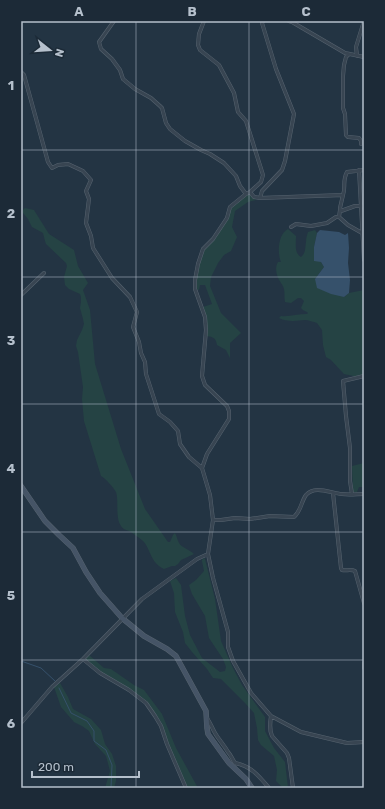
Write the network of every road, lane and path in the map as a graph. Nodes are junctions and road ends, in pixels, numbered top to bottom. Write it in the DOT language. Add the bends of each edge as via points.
graph roads {
  1 [pos="114,21"];
  2 [pos="204,21"];
  3 [pos="263,21"];
  4 [pos="289,21"];
  5 [pos="364,21"];
  6 [pos="349,54"];
  7 [pos="357,56"];
  8 [pos="364,57"];
  9 [pos="21,72"];
  10 [pos="361,144"];
  11 [pos="359,170"];
  12 [pos="364,170"];
  13 [pos="250,192"];
  14 [pos="246,194"];
  15 [pos="343,195"];
  16 [pos="260,198"];
  17 [pos="363,206"];
  18 [pos="340,210"];
  19 [pos="340,217"];
  20 [pos="291,227"];
  21 [pos="362,233"];
  22 [pos="364,260"];
  23 [pos="44,273"];
  24 [pos="21,296"];
  25 [pos="364,376"];
  26 [pos="202,468"];
  27 [pos="21,486"];
  28 [pos="333,493"];
  29 [pos="352,494"];
  30 [pos="364,494"];
  31 [pos="213,520"];
  32 [pos="208,554"];
  33 [pos="364,603"];
  34 [pos="122,618"];
  35 [pos="83,659"];
  36 [pos="364,663"];
  37 [pos="364,668"];
  38 [pos="271,716"];
  39 [pos="206,717"];
  40 [pos="21,723"];
  41 [pos="364,742"];
  42 [pos="186,788"];
  43 [pos="252,788"];
  44 [pos="269,788"];
  45 [pos="293,788"];
  1 -- 14 [label="street" via="99,42 101,49 120,70 123,79 162,108 170,129 226,165"];
  2 -- 13 [label="street" via="198,45 200,50 219,65 234,93 238,112 246,121 263,175 261,182"];
  3 -- 16 [label="street" via="276,69 294,114 282,170 262,191"];
  4 -- 6 [label="street"];
  5 -- 7 [label="street" via="356,47"];
  6 -- 7 [label="street"];
  6 -- 10 [label="street" via="346,57 343,76 346,135 359,138"];
  7 -- 8 [label="street"];
  9 -- 26 [label="street" via="24,75 48,162 52,168 68,164 83,171 90,180 86,190 89,198 86,223 92,248 112,278 130,297 137,312 133,327 159,414 178,432 180,444 189,458"];
  11 -- 12 [label="street"];
  11 -- 15 [label="street" via="347,172 344,177"];
  11 -- 17 [label="street"];
  13 -- 14 [label="street"];
  13 -- 16 [label="street" via="254,197"];
  14 -- 26 [label="street" via="230,207 227,218 203,249 195,280 206,330 202,376 205,385 230,411 229,419 207,454"];
  15 -- 16 [label="street"];
  15 -- 18 [label="street"];
  17 -- 18 [label="street"];
  17 -- 21 [label="street"];
  18 -- 19 [label="street"];
  19 -- 20 [label="street" via="327,223 311,226 296,224"];
  19 -- 21 [label="street"];
  21 -- 22 [label="street"];
  23 -- 24 [label="street"];
  25 -- 29 [label="street" via="343,381"];
  26 -- 31 [label="street" via="210,495"];
  27 -- 34 [label="street" via="45,521 73,548 100,593"];
  28 -- 29 [label="street"];
  28 -- 31 [label="street" via="318,490 311,492 305,497 298,514 292,518 270,516"];
  28 -- 33 [label="street" via="341,568 355,571"];
  29 -- 30 [label="street"];
  31 -- 32 [label="street"];
  32 -- 34 [label="street" via="197,559 142,599"];
  32 -- 38 [label="street" via="233,661 251,692"];
  34 -- 35 [label="street"];
  34 -- 39 [label="street" via="144,636 176,656 206,711"];
  35 -- 40 [label="street" via="52,687"];
  35 -- 42 [label="street" via="146,703 161,726"];
  36 -- 37 [label="street"];
  38 -- 41 [label="street" via="301,732 347,742"];
  38 -- 45 [label="street" via="270,732 287,753"];
  39 -- 43 [label="street" via="208,734 229,763"];
  39 -- 44 [label="street" via="235,763 242,764 256,773"];
}
